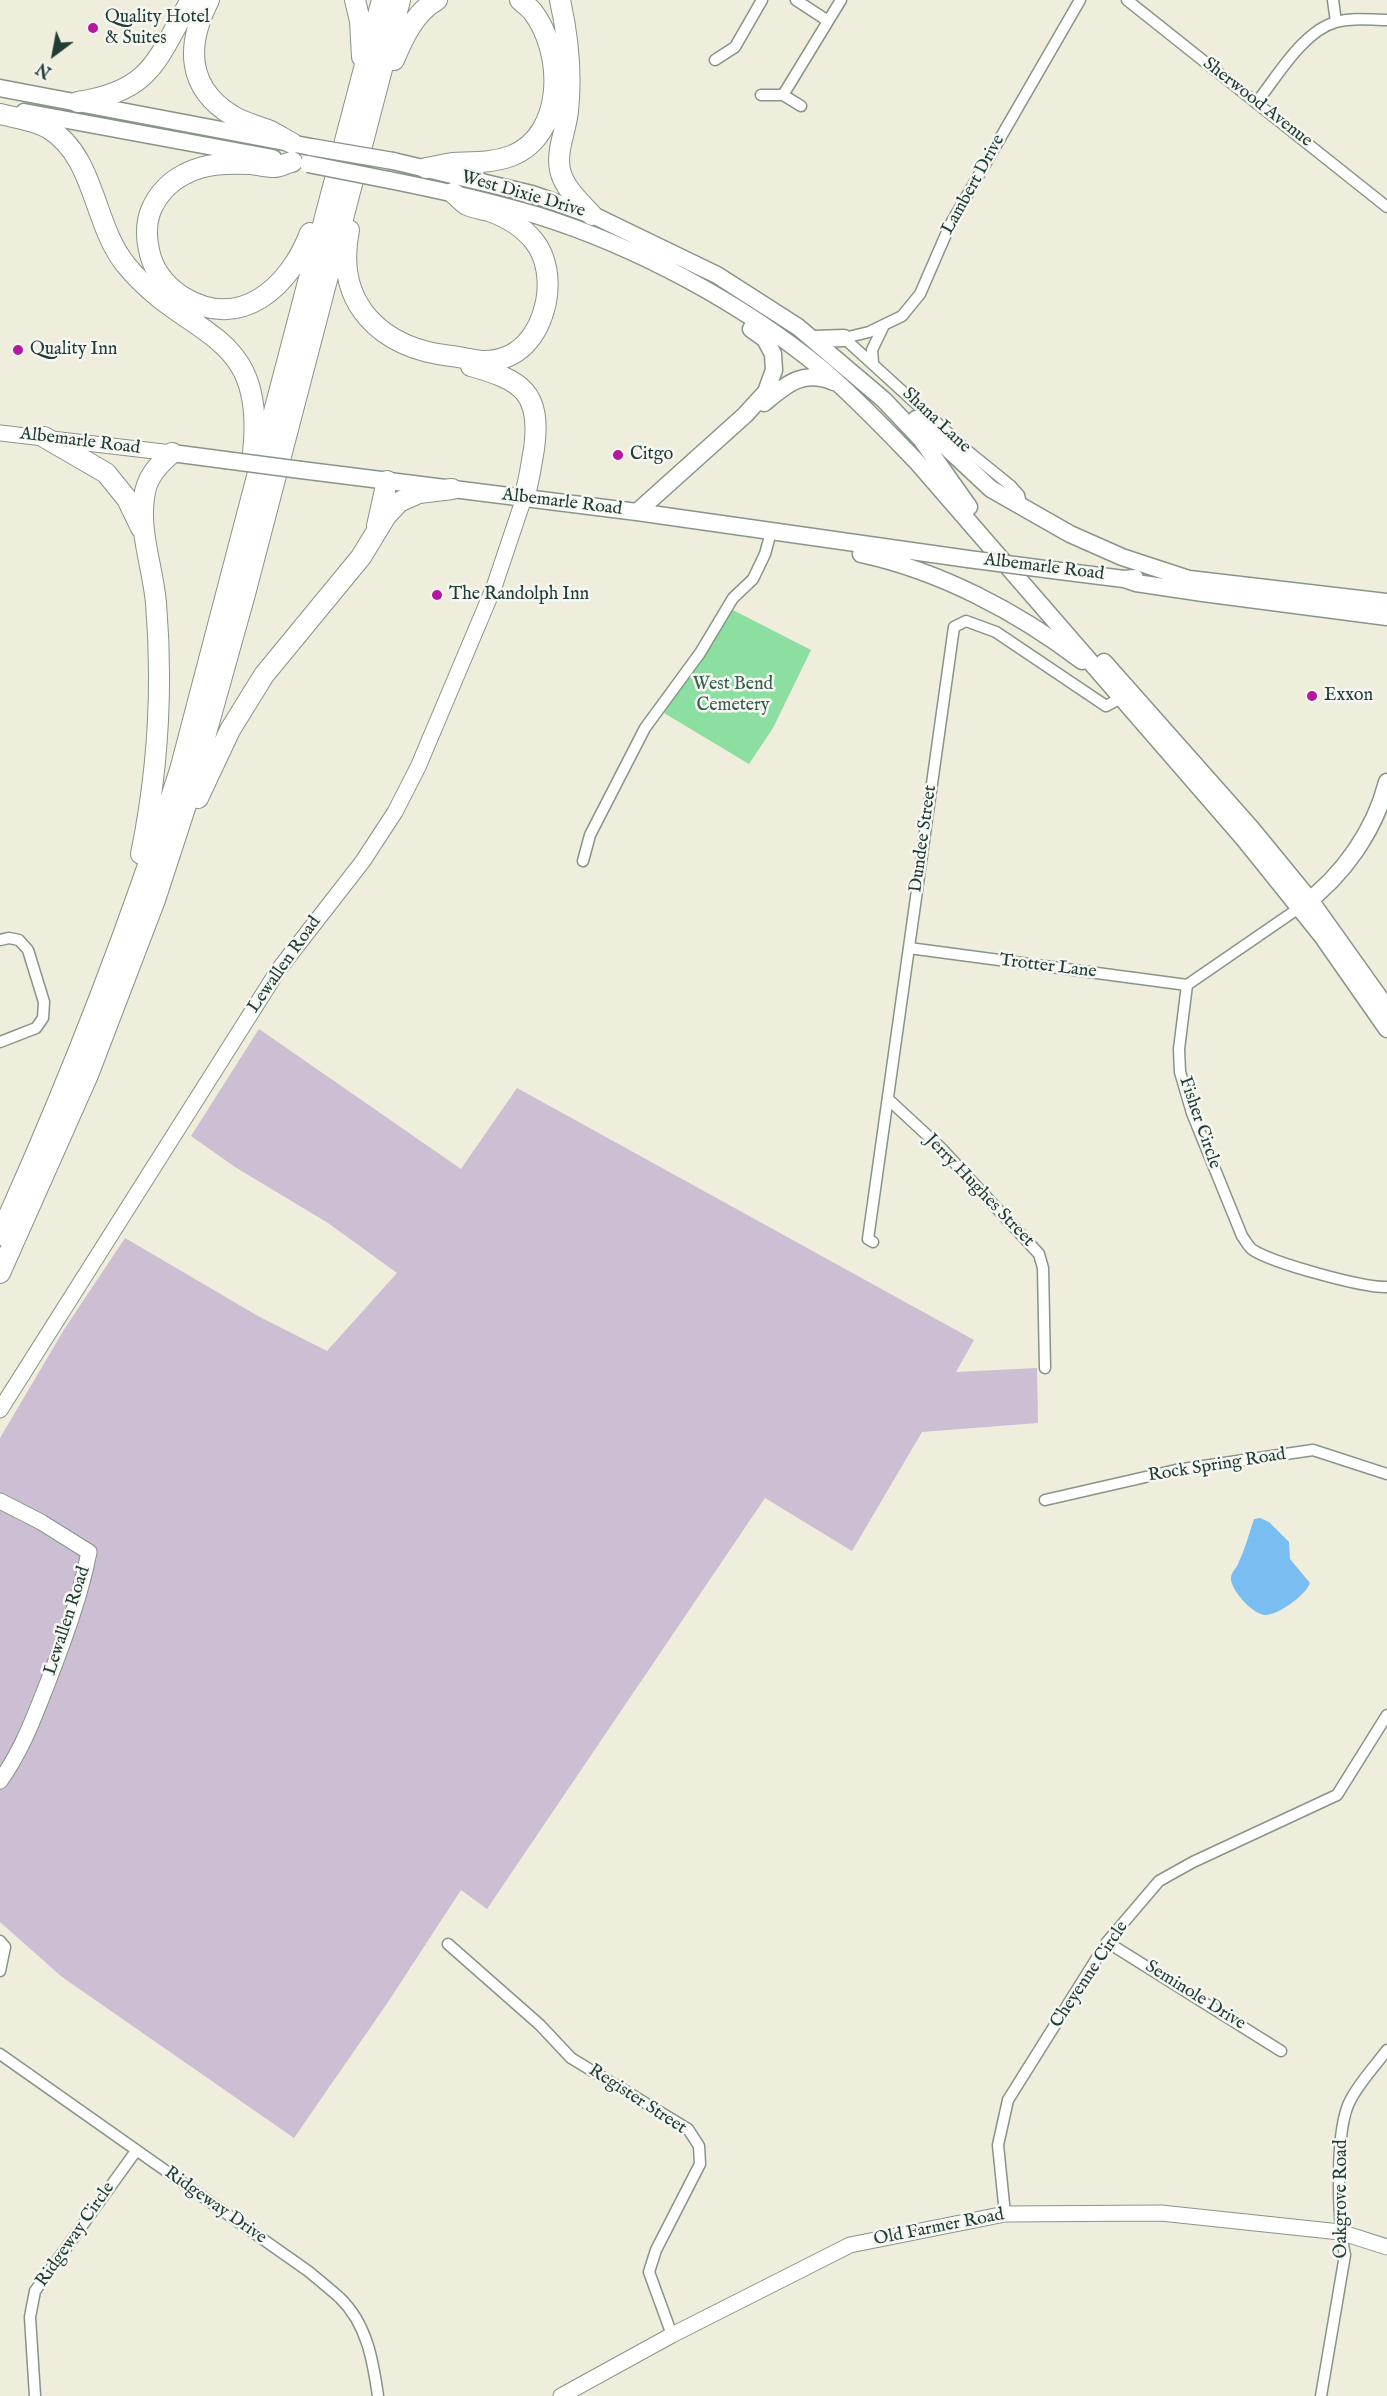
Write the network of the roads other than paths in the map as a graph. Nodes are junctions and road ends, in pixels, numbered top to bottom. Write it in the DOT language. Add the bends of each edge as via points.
graph roads {
  1 [pos="191,0"];
  2 [pos="208,0"];
  3 [pos="355,0"];
  4 [pos="382,0"];
  5 [pos="400,0"];
  6 [pos="437,0"];
  7 [pos="520,0"];
  8 [pos="560,0"];
  9 [pos="762,0"];
  10 [pos="796,0"];
  11 [pos="841,0"];
  12 [pos="1080,0"];
  13 [pos="1127,0"];
  14 [pos="1333,0"];
  15 [pos="1387,20"];
  16 [pos="828,21"];
  17 [pos="1336,22"];
  18 [pos="715,60"];
  19 [pos="363,67"];
  20 [pos="379,82"];
  21 [pos="0,88"];
  22 [pos="761,95"];
  23 [pos="783,95"];
  24 [pos="78,102"];
  25 [pos="1256,103"];
  26 [pos="801,106"];
  27 [pos="0,107"];
  28 [pos="0,114"];
  29 [pos="301,154"];
  30 [pos="426,168"];
  31 [pos="332,186"];
  32 [pos="453,193"];
  33 [pos="349,197"];
  34 [pos="1387,207"];
  35 [pos="592,215"];
  36 [pos="723,301"];
  37 [pos="884,325"];
  38 [pos="844,338"];
  39 [pos="814,339"];
  40 [pos="440,356"];
  41 [pos="873,363"];
  42 [pos="854,374"];
  43 [pos="840,385"];
  44 [pos="746,415"];
  45 [pos="1,434"];
  46 [pos="44,437"];
  47 [pos="172,453"];
  48 [pos="387,481"];
  49 [pos="452,489"];
  50 [pos="953,494"];
  51 [pos="524,498"];
  52 [pos="1022,508"];
  53 [pos="637,512"];
  54 [pos="244,522"];
  55 [pos="771,532"];
  56 [pos="375,535"];
  57 [pos="145,536"];
  58 [pos="818,538"];
  59 [pos="1124,579"];
  60 [pos="1189,579"];
  61 [pos="1387,602"];
  62 [pos="1387,618"];
  63 [pos="1104,678"];
  64 [pos="1121,698"];
  65 [pos="1387,782"];
  66 [pos="583,861"];
  67 [pos="154,900"];
  68 [pos="1305,904"];
  69 [pos="126,927"];
  70 [pos="0,940"];
  71 [pos="909,948"];
  72 [pos="1187,985"];
  73 [pos="1387,1008"];
  74 [pos="1387,1029"];
  75 [pos="0,1042"];
  76 [pos="888,1099"];
  77 [pos="0,1235"];
  78 [pos="873,1242"];
  79 [pos="0,1273"];
  80 [pos="1387,1287"];
  81 [pos="1045,1368"];
  82 [pos="0,1410"];
  83 [pos="1387,1474"];
  84 [pos="1045,1500"];
  85 [pos="0,1501"];
  86 [pos="1387,1715"];
  87 [pos="0,1781"];
  88 [pos="0,1941"];
  89 [pos="1107,1942"];
  90 [pos="448,1944"];
  91 [pos="0,1971"];
  92 [pos="1387,2050"];
  93 [pos="1281,2051"];
  94 [pos="0,2054"];
  95 [pos="136,2151"];
  96 [pos="1005,2214"];
  97 [pos="1340,2232"];
  98 [pos="1387,2247"];
  99 [pos="672,2335"];
  100 [pos="35,2396"];
  101 [pos="378,2396"];
  102 [pos="561,2396"];
  103 [pos="1321,2396"];
  1 -- 24 [label="highway" via="147,74 117,92"];
  2 -- 29 [label="highway" via="193,50 201,85 215,103 234,117 269,130"];
  3 -- 19 [label="highway"];
  4 -- 19 [label="highway"];
  5 -- 20 [label="highway"];
  6 -- 20 [label="highway" via="418,17"];
  7 -- 30 [label="highway" via="533,12 552,58 552,109 543,129 530,145 512,156"];
  8 -- 35 [label="highway" via="569,54 570,92 559,151 561,171 573,194"];
  9 -- 18 [label="street" via="735,47"];
  10 -- 16 [label="street"];
  11 -- 16 [label="street"];
  12 -- 37 [label="street, Lambert Drive" via="950,225 920,294 902,316"];
  13 -- 25 [label="street, Sherwood Avenue"];
  14 -- 17 [label="street"];
  15 -- 17 [label="street"];
  16 -- 23 [label="street"];
  17 -- 25 [label="street" via="1306,40"];
  19 -- 31 [label="highway"];
  20 -- 33 [label="highway"];
  21 -- 24 [label="main road, West Dixie Drive"];
  22 -- 23 [label="street"];
  23 -- 26 [label="street"];
  24 -- 29 [label="main road, West Dixie Drive"];
  25 -- 34 [label="street, Sherwood Avenue"];
  27 -- 29 [label="main road, West Dixie Drive"];
  28 -- 54 [label="highway" via="38,124 63,140 79,161 111,242 127,266 155,293 212,334 241,366 255,418 242,503"];
  29 -- 30 [label="main road, West Dixie Drive, bridge" via="393,161"];
  29 -- 31 [label="highway" via="275,167 215,165 187,172 168,185 150,212 147,231 152,262 161,278 198,304 235,308 259,300 281,283 296,262 320,199"];
  29 -- 32 [label="main road, West Dixie Drive, bridge" via="389,180"];
  30 -- 35 [label="main road, West Dixie Drive" via="532,194"];
  31 -- 54 [label="highway"];
  32 -- 36 [label="main road, West Dixie Drive" via="576,229"];
  32 -- 40 [label="highway" via="467,205 505,217 526,231 545,262 547,295 535,332 514,354 488,361"];
  33 -- 40 [label="highway" via="347,272 360,308 386,334"];
  33 -- 67 [label="highway" via="239,616 186,806"];
  35 -- 39 [label="main road, West Dixie Drive" via="717,275"];
  36 -- 43 [label="main road, West Dixie Drive" via="787,343"];
  36 -- 44 [label="main road" via="737,318 765,339 773,354 770,386"];
  37 -- 38 [label="street, Lambert Drive"];
  37 -- 41 [label="street" via="872,350"];
  38 -- 39 [label="main road"];
  38 -- 41 [label="street, Shana Lane"];
  39 -- 42 [label="main road, West Dixie Drive"];
  40 -- 51 [label="highway" via="507,378 529,397 537,428"];
  41 -- 52 [label="street, Shana Lane" via="1011,486 1019,495"];
  42 -- 50 [label="main road, West Dixie Drive" via="909,425"];
  42 -- 52 [label="main road" via="870,377 976,476"];
  43 -- 44 [label="main road" via="817,376 800,378"];
  43 -- 50 [label="main road, West Dixie Drive"];
  44 -- 53 [label="main road"];
  45 -- 46 [label="street, Albemarle Road"];
  46 -- 47 [label="street, Albemarle Road"];
  46 -- 57 [label="highway" via="106,473 127,500"];
  47 -- 48 [label="main road, Albemarle Road, bridge"];
  47 -- 57 [label="highway" via="155,468 148,482 143,499"];
  48 -- 49 [label="main road, Albemarle Road"];
  48 -- 56 [label="highway"];
  49 -- 51 [label="main road, Albemarle Road"];
  49 -- 56 [label="highway" via="419,493 399,502"];
  50 -- 63 [label="main road"];
  50 -- 68 [label="main road" via="1206,776"];
  51 -- 53 [label="main road, Albemarle Road"];
  51 -- 82 [label="street, Lewallen Road" via="494,587 396,812 279,969"];
  52 -- 60 [label="main road" via="1122,557"];
  53 -- 55 [label="main road, Albemarle Road"];
  54 -- 69 [label="highway" via="180,770"];
  55 -- 58 [label="main road, Albemarle Road"];
  55 -- 66 [label="street" via="753,579 733,598 700,653 645,728 593,826"];
  56 -- 67 [label="highway" via="334,592 264,675 230,730"];
  57 -- 69 [label="highway" via="156,600 159,712 148,822"];
  58 -- 59 [label="main road, Albemarle Road, bridge"];
  58 -- 63 [label="main road" via="841,550 885,559 990,603"];
  59 -- 60 [label="main road, Albemarle Road"];
  59 -- 62 [label="main road, Albemarle Road"];
  60 -- 61 [label="main road"];
  63 -- 64 [label="main road"];
  64 -- 68 [label="main road"];
  64 -- 71 [label="street, Dundee Street" via="1106,706 996,632 966,621 954,627"];
  65 -- 68 [label="main road" via="1377,813 1346,865"];
  67 -- 79 [label="highway" via="88,1075"];
  68 -- 72 [label="street"];
  68 -- 73 [label="main road"];
  68 -- 74 [label="main road"];
  69 -- 77 [label="highway" via="68,1080"];
  70 -- 75 [label="street" via="18,940 28,950 44,1002 43,1018 36,1028"];
  71 -- 72 [label="street, Trotter Lane"];
  71 -- 76 [label="street, Dundee Street"];
  72 -- 80 [label="street, Fisher Circle" via="1180,1072 1192,1113 1242,1236 1251,1249 1263,1256 1342,1280"];
  76 -- 78 [label="street, Dundee Street" via="868,1239"];
  76 -- 81 [label="street, Jerry Hughes Street" via="941,1148 1039,1254 1043,1268"];
  83 -- 84 [label="street, Rock Spring Road" via="1313,1450 1176,1470"];
  85 -- 87 [label="street, Lewallen Road" via="89,1552 63,1645 27,1737"];
  86 -- 89 [label="street, Cheyenne Circle" via="1337,1795 1159,1881"];
  88 -- 91 [label="street" via="5,1947"];
  89 -- 93 [label="street, Seminole Drive"];
  89 -- 96 [label="street, Cheyenne Circle" via="1008,2100 998,2145"];
  90 -- 99 [label="street, Register Street" via="540,2025 571,2058 688,2129 699,2146 700,2164 656,2250 649,2272"];
  92 -- 97 [label="street, Oakgrove Road" via="1350,2100 1343,2120"];
  94 -- 95 [label="street, Ridgeway Drive"];
  95 -- 100 [label="street, Ridgeway Circle" via="35,2290 30,2317"];
  95 -- 101 [label="street, Ridgeway Drive" via="308,2271 342,2300 361,2326 373,2358"];
  96 -- 97 [label="street, Old Farmer Road" via="1161,2213"];
  96 -- 99 [label="street, Old Farmer Road" via="850,2245"];
  97 -- 98 [label="street, Old Farmer Road"];
  97 -- 103 [label="street, Oakgrove Road" via="1345,2255"];
  99 -- 102 [label="street, Old Farmer Road"];
}
